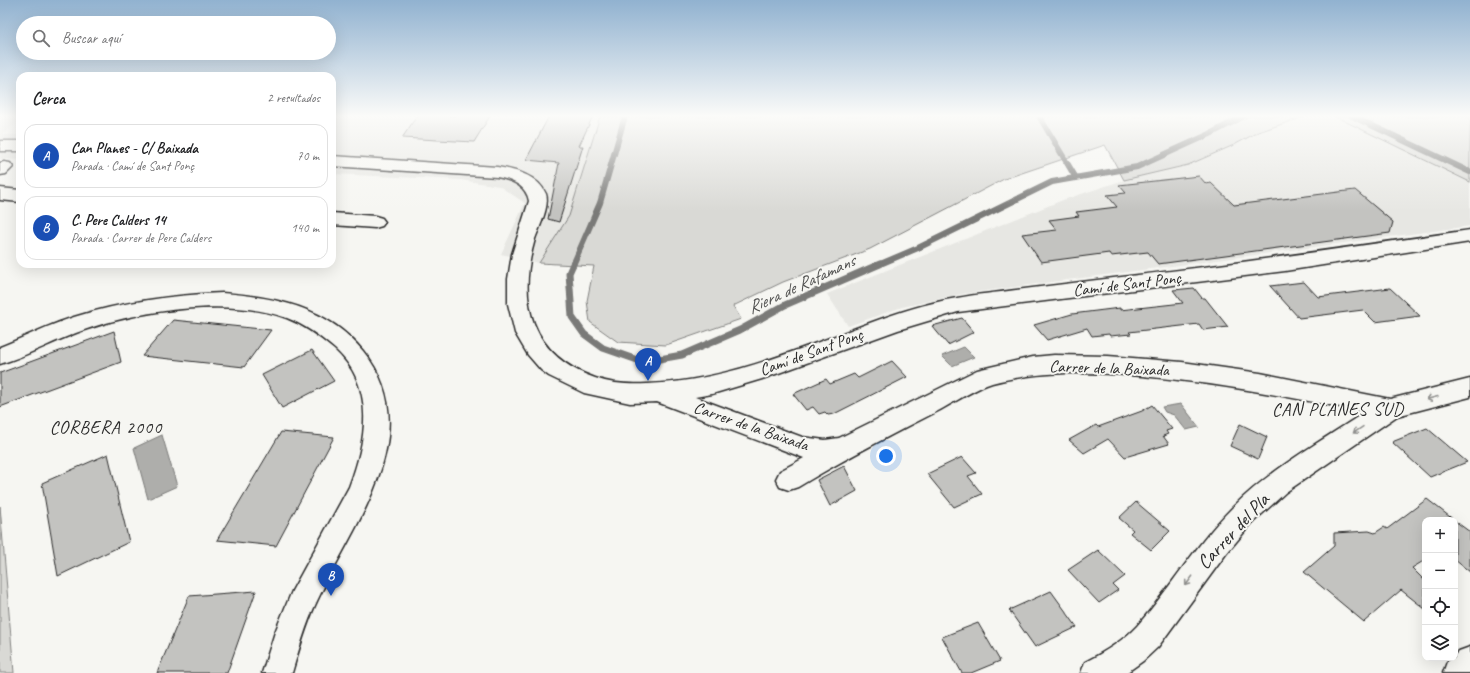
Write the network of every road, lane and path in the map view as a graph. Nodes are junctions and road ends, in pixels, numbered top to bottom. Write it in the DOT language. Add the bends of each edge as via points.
graph roads {
  1 [pos="336,161"];
  2 [pos="0,194"];
  3 [pos="16,196"];
  4 [pos="336,219"];
  5 [pos="376,222"];
  6 [pos="1470,236"];
  7 [pos="0,356"];
  8 [pos="1470,388"];
  9 [pos="660,393"];
  10 [pos="1390,408"];
  11 [pos="843,448"];
  12 [pos="789,479"];
  13 [pos="1470,662"];
  14 [pos="277,673"];
  15 [pos="1096,673"];
  16 [pos="1458,673"];
  1 -- 9 [label="street, Camí de Sant Ponç" via="485,171 508,174 526,182 536,191 538,201 525,239 518,282 522,323 531,343 543,359 574,381 610,392"];
  2 -- 3 [label="street"];
  4 -- 5 [label="street"];
  6 -- 9 [label="street, Camí de Sant Ponç" via="1285,264 958,305 868,332 742,378 710,386"];
  7 -- 14 [label="street" via="97,319 186,301 224,301 269,306 316,322 340,338 364,368 370,382 377,428 374,450 359,494 300,607"];
  8 -- 10 [label="street, one-way"];
  9 -- 11 [label="street, Carrer de la Baixada" via="801,447 825,450"];
  10 -- 11 [label="street, Carrer de la Baixada" via="1260,382 1182,371 1054,364 985,376"];
  10 -- 15 [label="street, Carrer del Pla, one-way" via="1277,484 1242,516 1216,545 1147,637 1127,654"];
  11 -- 12 [label="street, Carrer de la Baixada"];
  13 -- 16 [label="street"];
}
